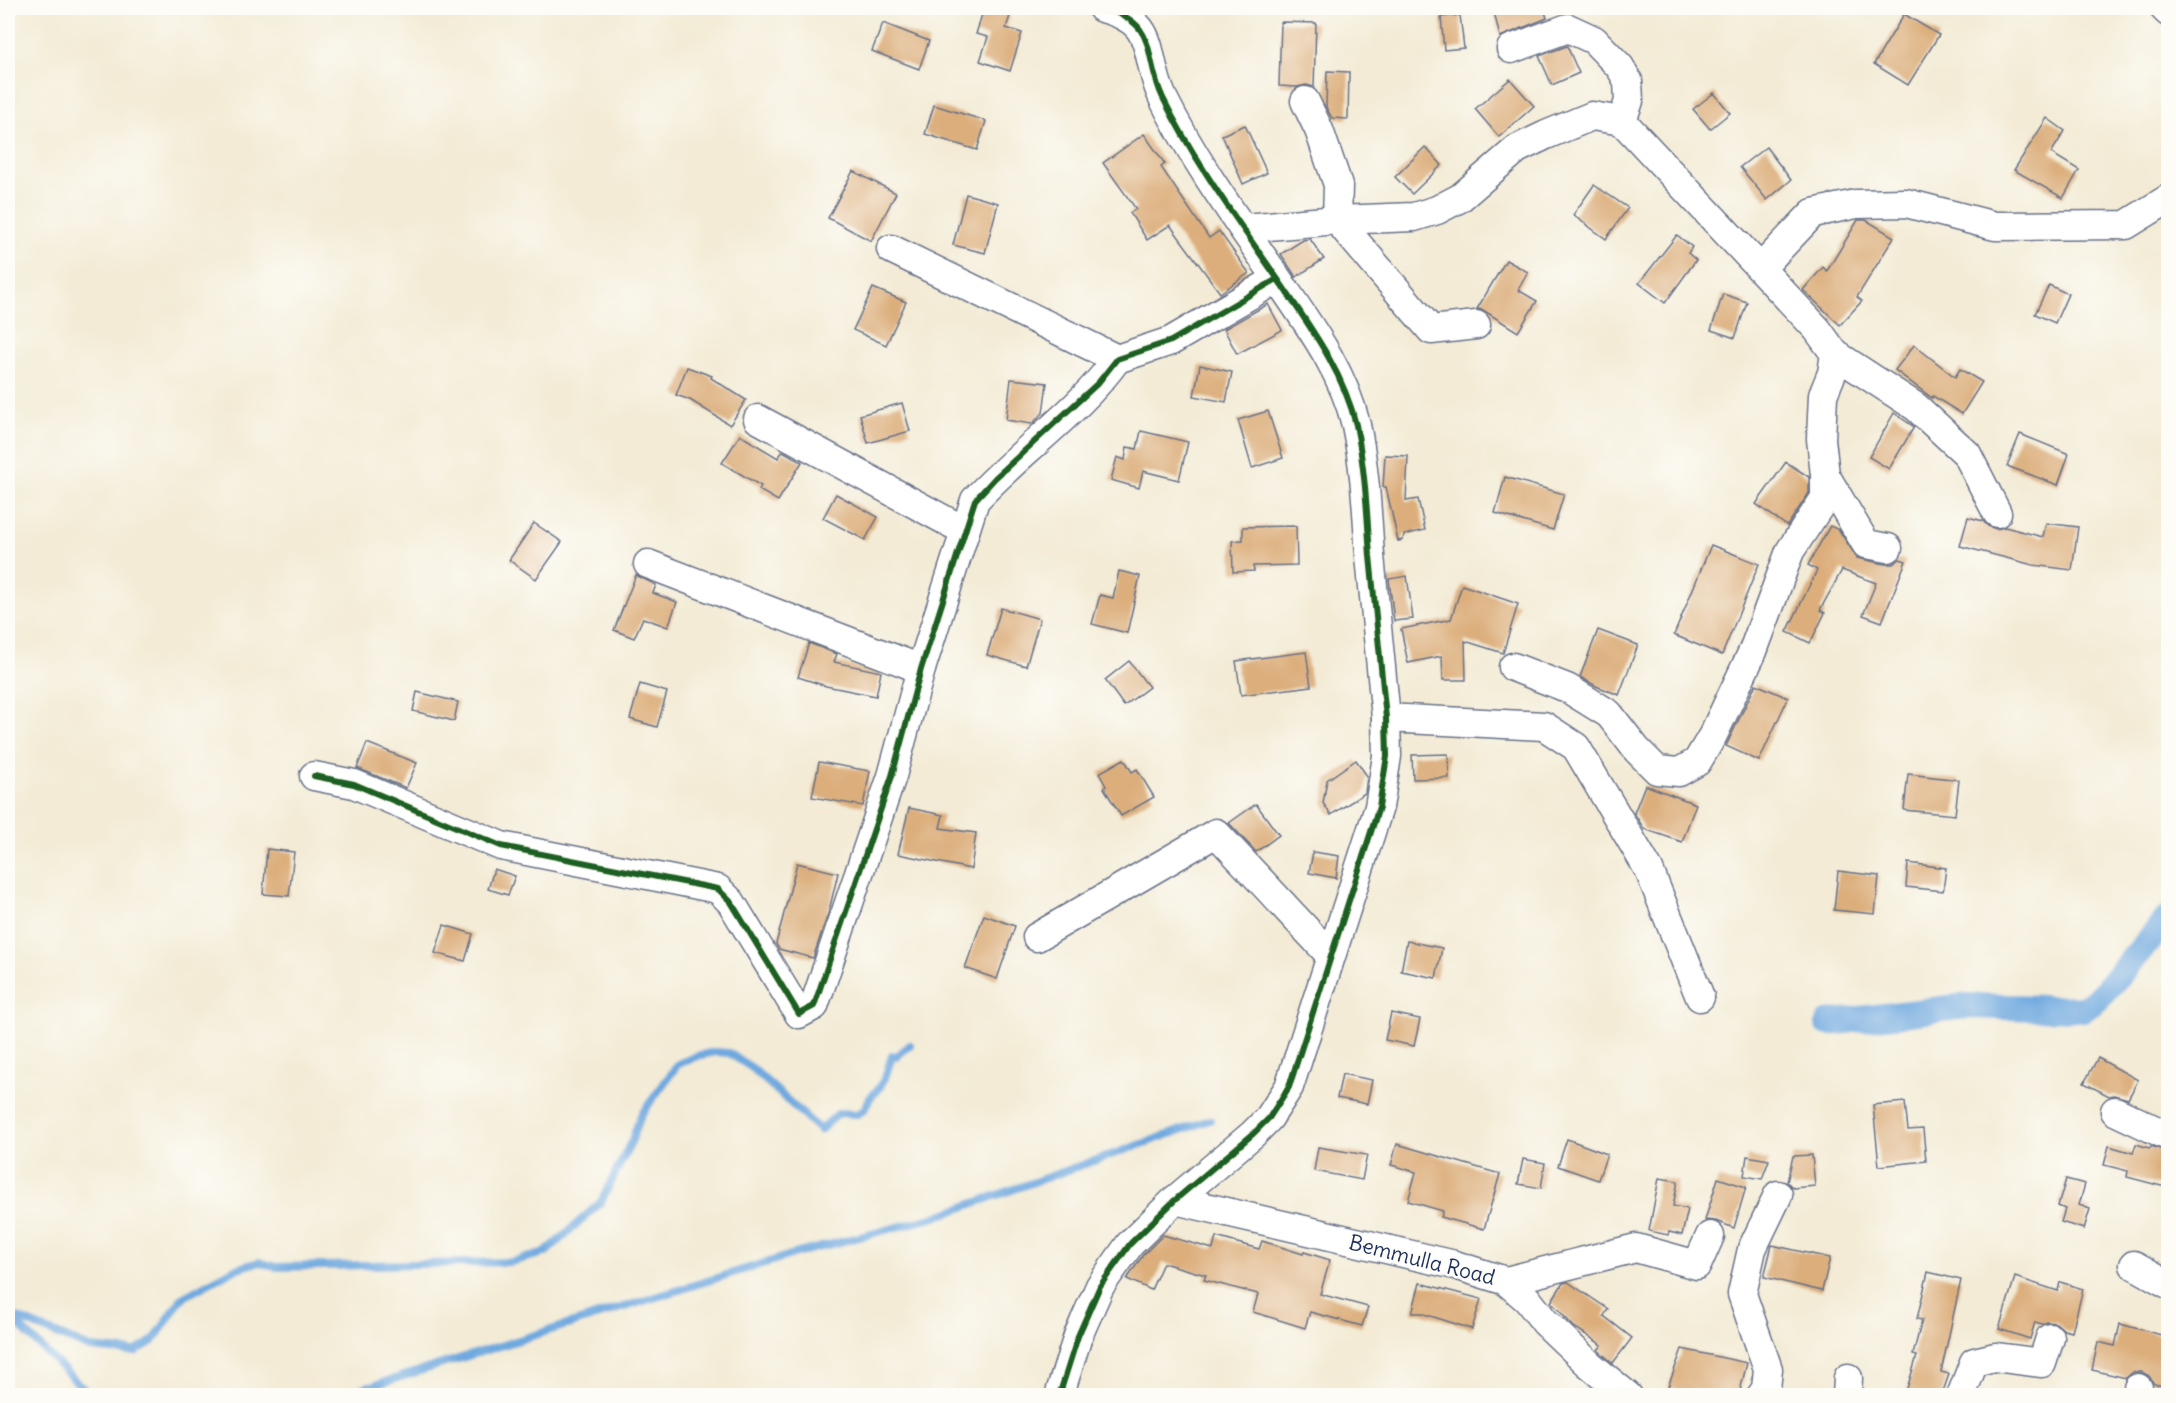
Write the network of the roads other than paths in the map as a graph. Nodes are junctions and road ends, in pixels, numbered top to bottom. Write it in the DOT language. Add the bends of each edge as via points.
graph roads {
  1 [pos="1102,8"];
  2 [pos="2164,8"];
  3 [pos="2169,12"];
  4 [pos="1146,18"];
  5 [pos="1511,49"];
  6 [pos="1305,101"];
  7 [pos="1622,121"];
  8 [pos="2169,199"];
  9 [pos="1337,220"];
  10 [pos="1244,228"];
  11 [pos="891,249"];
  12 [pos="1761,268"];
  13 [pos="1277,279"];
  14 [pos="1476,325"];
  15 [pos="1835,354"];
  16 [pos="1117,359"];
  17 [pos="758,419"];
  18 [pos="1826,475"];
  19 [pos="1997,513"];
  20 [pos="965,531"];
  21 [pos="1888,548"];
  22 [pos="648,564"];
  23 [pos="1513,667"];
  24 [pos="921,669"];
  25 [pos="1386,718"];
  26 [pos="314,776"];
  27 [pos="1037,937"];
  28 [pos="1330,955"];
  29 [pos="1700,997"];
  30 [pos="2115,1111"];
  31 [pos="2169,1136"];
  32 [pos="1778,1195"];
  33 [pos="1175,1200"];
  34 [pos="1710,1236"];
  35 [pos="2134,1265"];
  36 [pos="1506,1281"];
  37 [pos="2169,1284"];
  38 [pos="2050,1338"];
  39 [pos="1059,1395"];
  40 [pos="1628,1395"];
  41 [pos="1761,1395"];
  42 [pos="1961,1395"];
  1 -- 4 [label="street" via="1129,19"];
  2 -- 3 [label="street"];
  4 -- 10 [label="street" via="1161,93"];
  5 -- 7 [label="street" via="1568,28 1594,40 1628,81 1629,101"];
  6 -- 9 [label="street" via="1338,185"];
  7 -- 9 [label="street" via="1592,116 1527,144 1460,198 1437,210 1414,217"];
  7 -- 12 [label="street"];
  8 -- 12 [label="street" via="2126,225 1995,225 1906,203 1856,204 1813,213"];
  9 -- 10 [label="street"];
  9 -- 14 [label="street" via="1431,330"];
  10 -- 13 [label="street"];
  11 -- 16 [label="street"];
  12 -- 15 [label="street"];
  13 -- 16 [label="street" via="1171,341"];
  13 -- 25 [label="street" via="1331,360 1355,424 1364,478"];
  15 -- 18 [label="street" via="1823,395 1821,439"];
  15 -- 19 [label="street" via="1916,406 1967,453"];
  16 -- 20 [label="street" via="1098,383 975,500"];
  17 -- 20 [label="street"];
  18 -- 21 [label="street" via="1866,544"];
  18 -- 23 [label="street" via="1825,498 1790,551 1753,651 1697,762 1679,772 1657,770 1609,714 1567,688"];
  20 -- 24 [label="street"];
  22 -- 24 [label="street"];
  24 -- 26 [label="street" via="892,776 814,1006 799,1014 731,902 718,889 501,846 354,784"];
  25 -- 28 [label="street" via="1387,756 1379,807"];
  25 -- 29 [label="street" via="1544,726 1576,747 1649,870"];
  27 -- 28 [label="street" via="1216,833"];
  28 -- 33 [label="street" via="1289,1087 1253,1134"];
  30 -- 31 [label="street"];
  32 -- 41 [label="street" via="1752,1249 1742,1294 1768,1370 1766,1389"];
  33 -- 36 [label="street, Bemmulla Road" via="1455,1265"];
  33 -- 39 [label="street" via="1130,1244 1100,1286"];
  34 -- 36 [label="street" via="1697,1265 1636,1248"];
  35 -- 37 [label="street"];
  36 -- 40 [label="street, Bemmulla Road" via="1589,1364"];
  38 -- 42 [label="street" via="2042,1363 1995,1357 1974,1362"];
}
